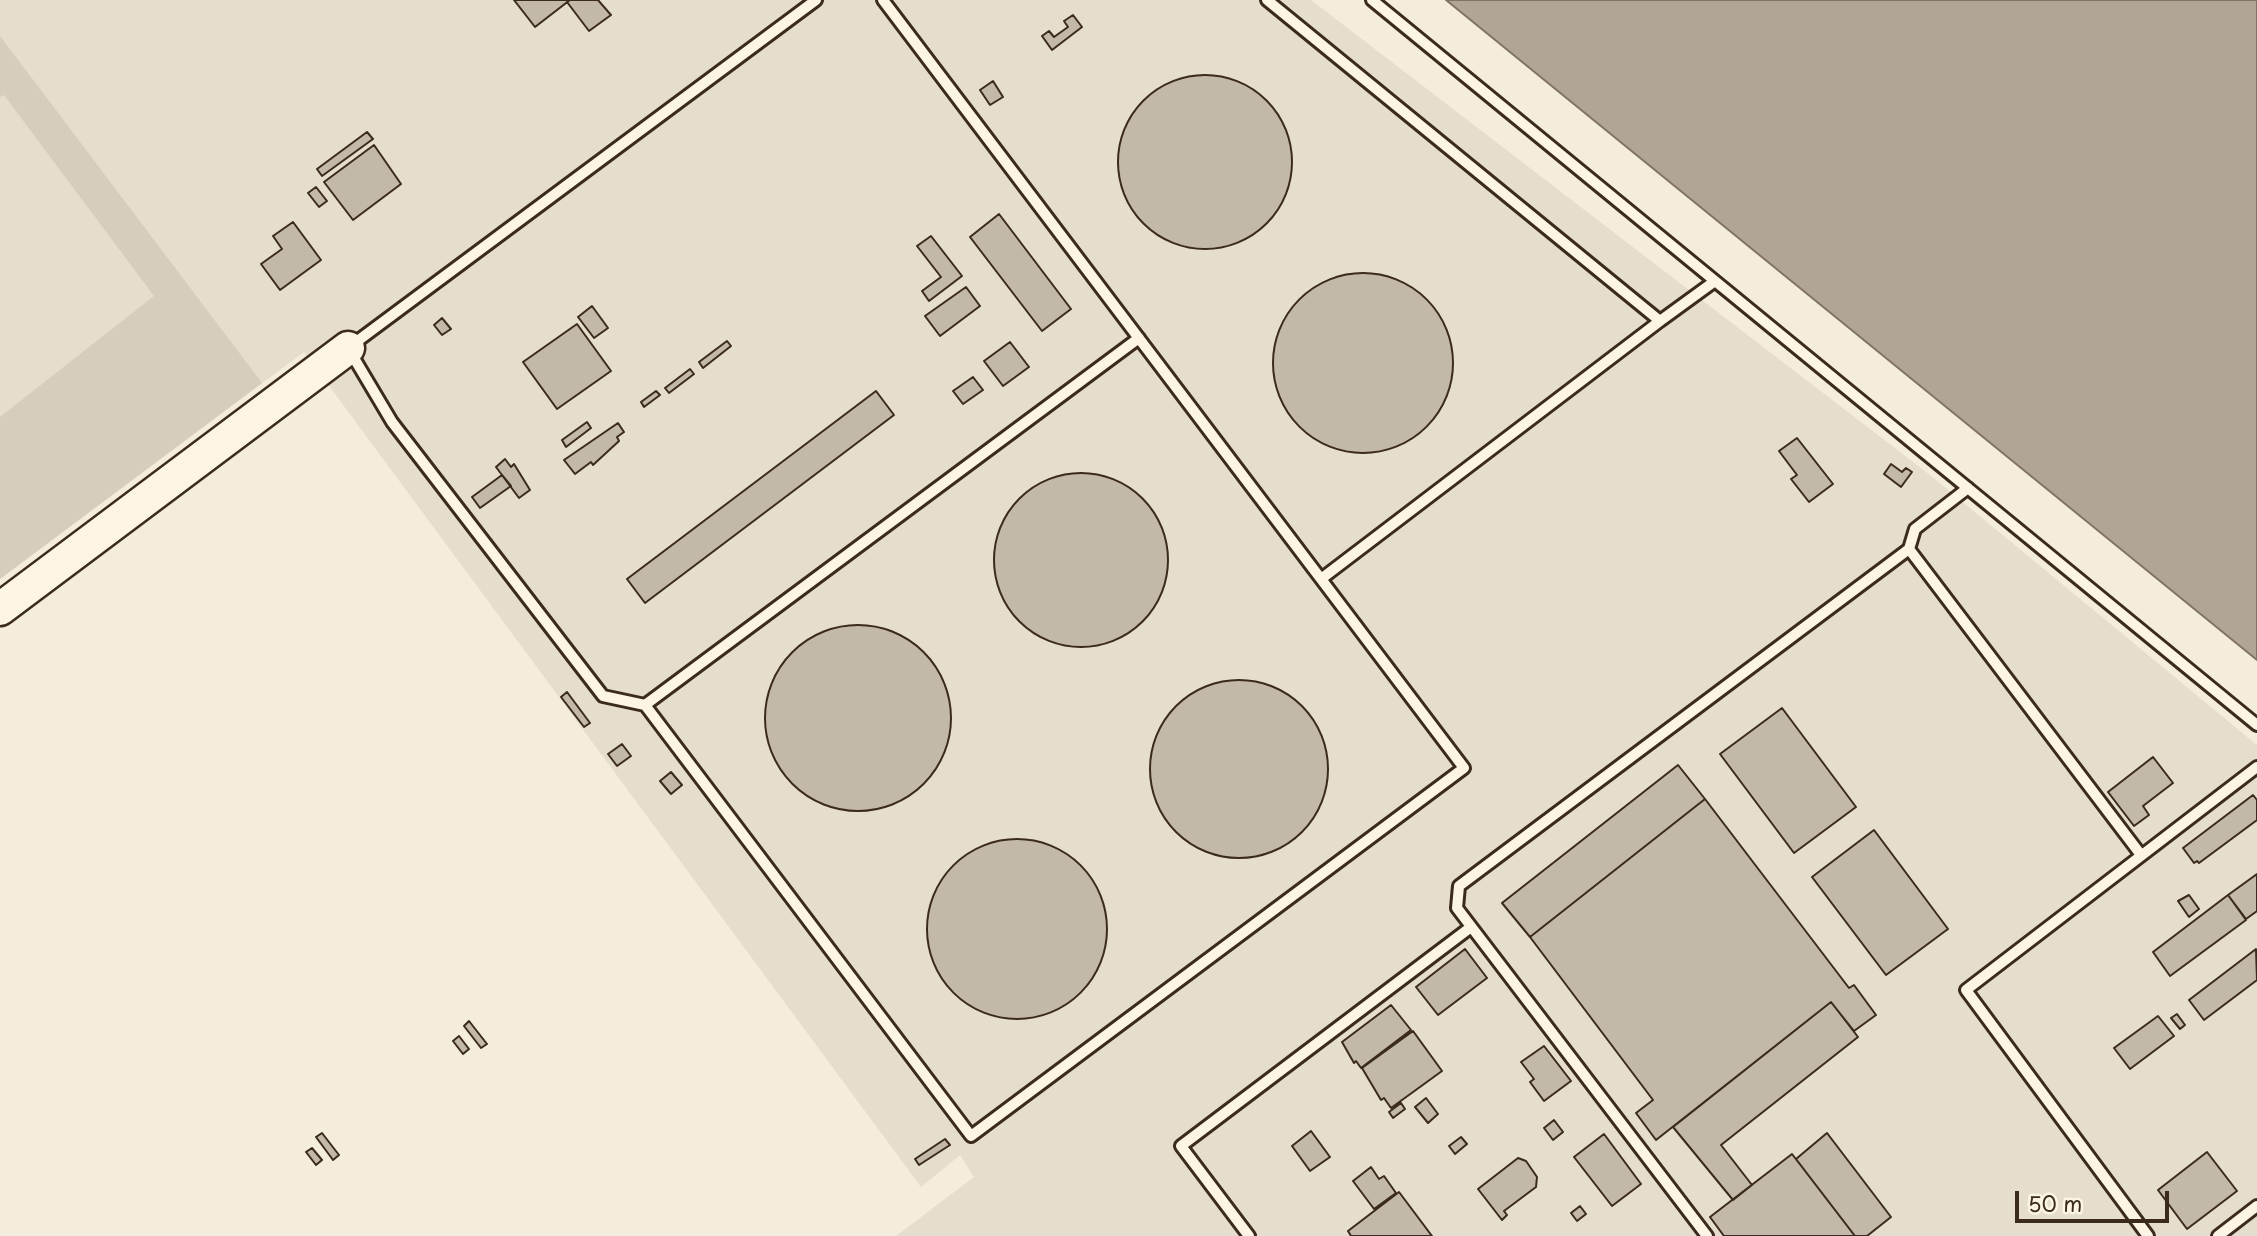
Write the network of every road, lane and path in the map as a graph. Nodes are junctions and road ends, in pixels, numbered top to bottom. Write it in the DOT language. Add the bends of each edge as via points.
graph roads {
  1 [pos="816,0"];
  2 [pos="883,0"];
  3 [pos="1266,0"];
  4 [pos="1372,0"];
  5 [pos="1715,281"];
  6 [pos="1660,321"];
  7 [pos="1139,338"];
  8 [pos="348,348"];
  9 [pos="1968,488"];
  10 [pos="1909,550"];
  11 [pos="1321,579"];
  12 [pos="0,609"];
  13 [pos="645,705"];
  14 [pos="2257,725"];
  15 [pos="2257,767"];
  16 [pos="2141,855"];
  17 [pos="1471,927"];
  18 [pos="2257,1206"];
  19 [pos="1249,1236"];
  20 [pos="1707,1236"];
  21 [pos="2148,1236"];
  22 [pos="2218,1236"];
  1 -- 8 [label="lane"];
  2 -- 7 [label="lane"];
  3 -- 6 [label="lane"];
  4 -- 5 [label="lane"];
  5 -- 6 [label="lane"];
  5 -- 9 [label="lane"];
  6 -- 11 [label="lane"];
  7 -- 11 [label="lane"];
  7 -- 13 [label="lane"];
  8 -- 12 [label="street"];
  8 -- 13 [label="lane" via="392,422 603,696"];
  9 -- 10 [label="lane" via="1915,529"];
  9 -- 14 [label="lane"];
  10 -- 16 [label="lane"];
  10 -- 17 [label="lane" via="1459,887 1457,908"];
  11 -- 13 [label="lane" via="1464,768 971,1136"];
  15 -- 16 [label="lane"];
  16 -- 21 [label="lane" via="1966,990"];
  17 -- 19 [label="lane" via="1181,1146"];
  17 -- 20 [label="lane"];
  18 -- 22 [label="lane"];
}
